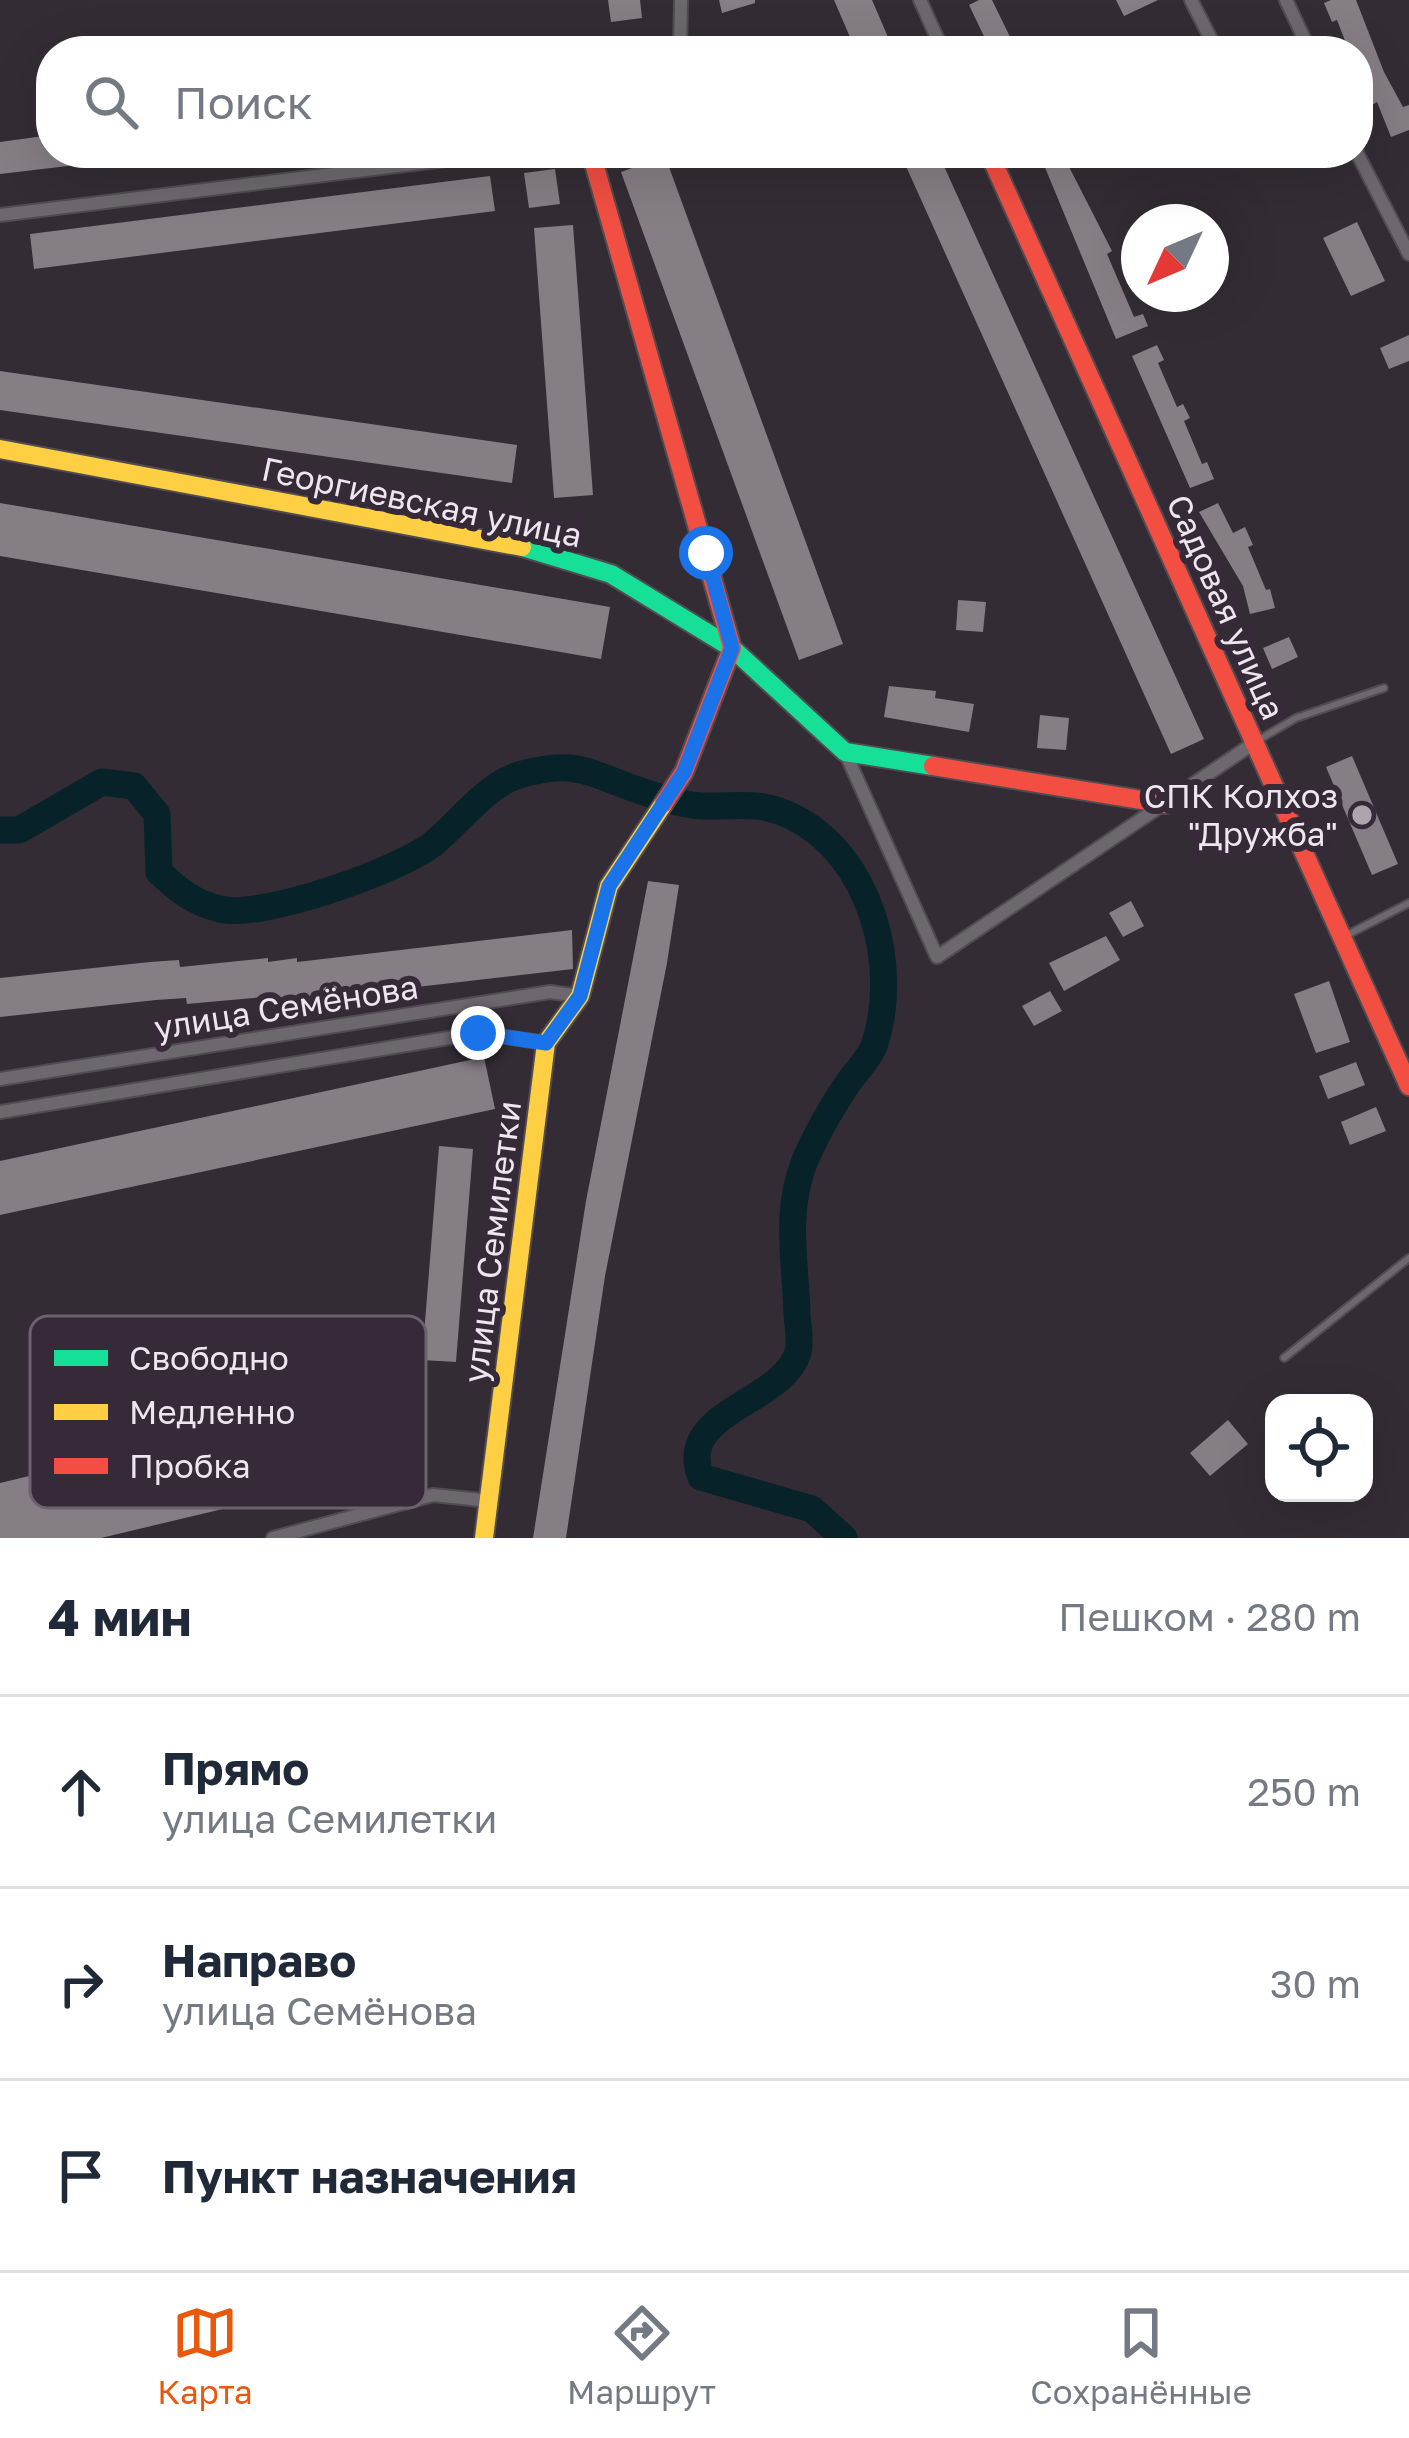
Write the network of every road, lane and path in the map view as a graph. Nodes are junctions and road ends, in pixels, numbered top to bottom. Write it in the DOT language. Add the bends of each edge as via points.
graph roads {
  1 [pos="681,0"];
  2 [pos="920,0"];
  3 [pos="1191,0"];
  4 [pos="1286,0"];
  5 [pos="680,36"];
  6 [pos="936,36"];
  7 [pos="1209,36"];
  8 [pos="1303,36"];
  9 [pos="381,168"];
  10 [pos="595,168"];
  11 [pos="996,168"];
  12 [pos="1365,168"];
  13 [pos="0,215"];
  14 [pos="1409,254"];
  15 [pos="0,449"];
  16 [pos="732,648"];
  17 [pos="1384,688"];
  18 [pos="1254,743"];
  19 [pos="845,752"];
  20 [pos="1166,804"];
  21 [pos="1409,903"];
  22 [pos="1342,938"];
  23 [pos="580,996"];
  24 [pos="546,1043"];
  25 [pos="0,1079"];
  26 [pos="1409,1086"];
  27 [pos="0,1112"];
  28 [pos="1409,1258"];
  29 [pos="1284,1358"];
  30 [pos="426,1497"];
  31 [pos="491,1501"];
  32 [pos="385,1508"];
  33 [pos="273,1538"];
  34 [pos="484,1538"];
  1 -- 5 [label="street"];
  2 -- 6 [label="street"];
  3 -- 7 [label="street"];
  4 -- 8 [label="street"];
  9 -- 13 [label="street"];
  10 -- 16 [label="street"];
  11 -- 18 [label="street, Садовая улица"];
  12 -- 14 [label="street"];
  15 -- 16 [label="street, Георгиевская улица" via="523,547 611,574"];
  16 -- 19 [label="street, Георгиевская улица"];
  16 -- 23 [label="street, улица Семилетки" via="684,772 609,886"];
  17 -- 18 [label="lane" via="1296,718"];
  18 -- 20 [label="street, Георгиевская улица"];
  18 -- 22 [label="street, Садовая улица"];
  19 -- 20 [label="street"];
  19 -- 20 [label="street, Георгиевская улица" via="937,957"];
  21 -- 22 [label="lane"];
  22 -- 26 [label="street, Садовая улица"];
  23 -- 24 [label="street, улица Семилетки"];
  23 -- 25 [label="street, улица Семёнова" via="550,992"];
  24 -- 27 [label="street, улица Семёнова" via="478,1033"];
  24 -- 31 [label="street, улица Семилетки"];
  28 -- 29 [label="lane"];
  30 -- 31 [label="street"];
  31 -- 34 [label="street, улица Семилетки"];
  32 -- 33 [label="street"];
}
